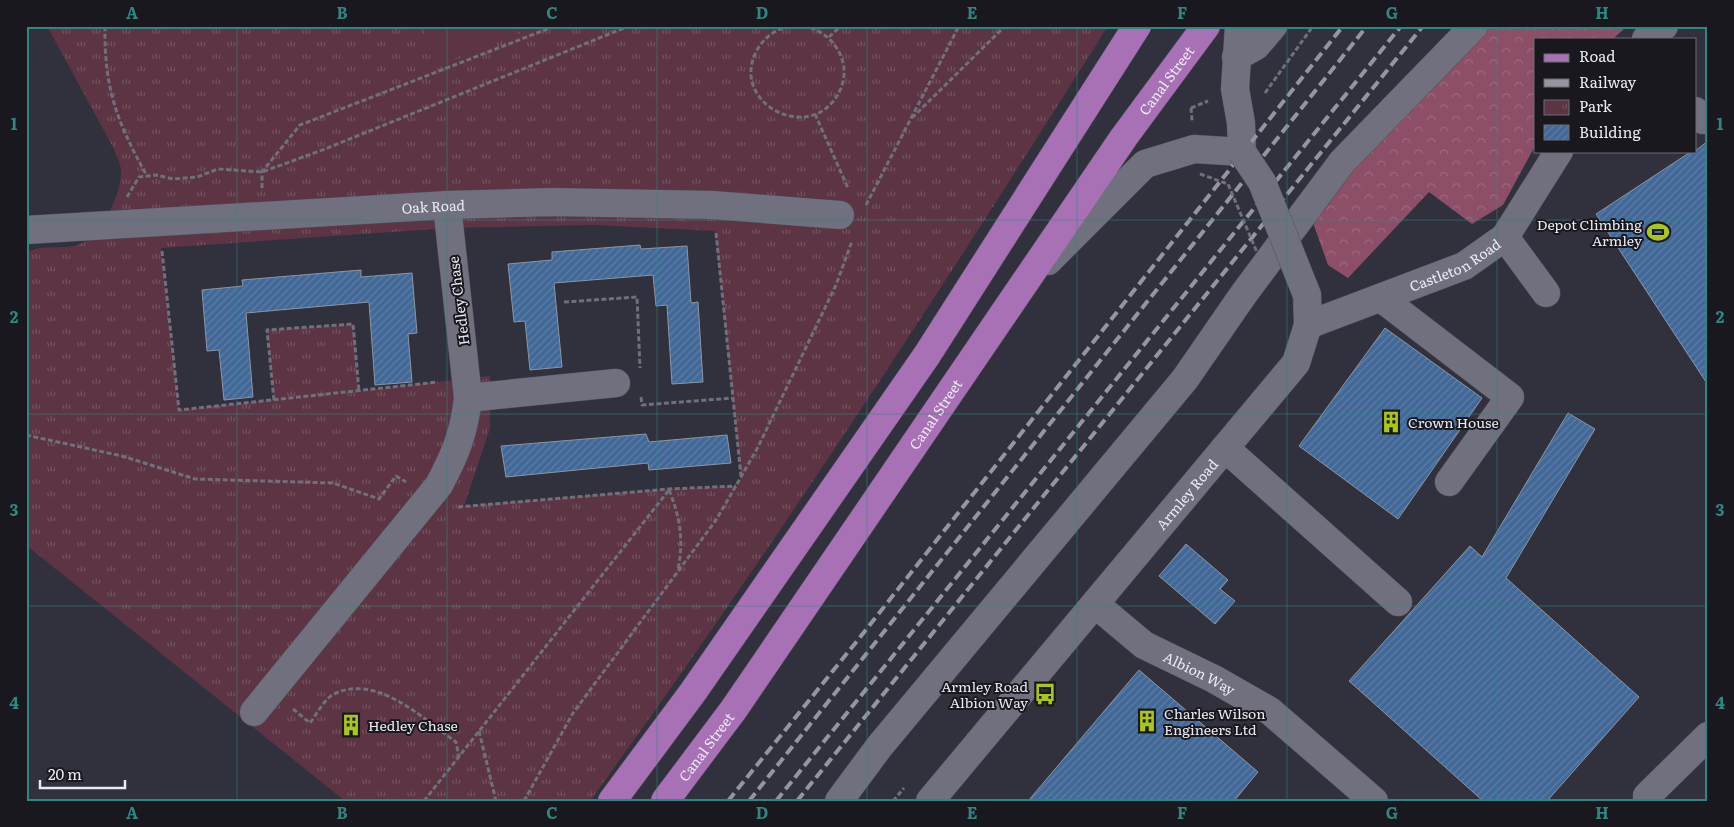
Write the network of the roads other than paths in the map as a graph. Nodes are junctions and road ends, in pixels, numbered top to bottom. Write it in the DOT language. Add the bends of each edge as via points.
graph roads {
  1 [pos="1137,26"];
  2 [pos="1206,26"];
  3 [pos="1239,26"];
  4 [pos="1273,26"];
  5 [pos="1474,26"];
  6 [pos="1664,26"];
  7 [pos="1647,38"];
  8 [pos="1236,57"];
  9 [pos="1242,152"];
  10 [pos="1558,152"];
  11 [pos="447,205"];
  12 [pos="852,213"];
  13 [pos="26,230"];
  14 [pos="1505,237"];
  15 [pos="1018,292"];
  16 [pos="1546,293"];
  17 [pos="1381,298"];
  18 [pos="1308,325"];
  19 [pos="632,382"];
  20 [pos="468,389"];
  21 [pos="1225,448"];
  22 [pos="1450,482"];
  23 [pos="1398,602"];
  24 [pos="1095,604"];
  25 [pos="262,702"];
  26 [pos="1708,736"];
  27 [pos="1649,799"];
  28 [pos="612,801"];
  29 [pos="665,801"];
  30 [pos="839,801"];
  31 [pos="930,801"];
  32 [pos="1374,801"];
  1 -- 28 [label="main road" via="927,355 694,692"];
  2 -- 15 [label="main road, Canal Street" via="1124,137"];
  3 -- 8 [label="street"];
  4 -- 8 [label="street" via="1256,46"];
  5 -- 30 [label="street" via="1342,162 1185,379 898,724"];
  6 -- 7 [label="street"];
  8 -- 9 [label="street" via="1235,90"];
  9 -- 15 [label="street" via="1194,149 1144,164"];
  9 -- 18 [label="street, Armley Road, bridge" via="1262,182 1307,295"];
  10 -- 14 [label="street, Castleton Road"];
  11 -- 12 [label="street, Oak Road" via="552,202 713,205"];
  11 -- 13 [label="street, Oak Road"];
  11 -- 20 [label="street, Hedley Chase"];
  14 -- 16 [label="street"];
  14 -- 17 [label="street, Castleton Road" via="1464,266"];
  15 -- 29 [label="main road, Canal Street" via="734,709"];
  17 -- 18 [label="street, Castleton Road"];
  17 -- 22 [label="street" via="1510,397"];
  18 -- 21 [label="street, Armley Road" via="1296,363"];
  19 -- 20 [label="street"];
  20 -- 25 [label="street, Hedley Chase" via="464,429 439,485"];
  21 -- 23 [label="street"];
  21 -- 24 [label="street, Armley Road"];
  24 -- 31 [label="street, Armley Road"];
  24 -- 32 [label="street, Albion Way" via="1144,645 1214,678 1270,711"];
  26 -- 27 [label="street"];
}
